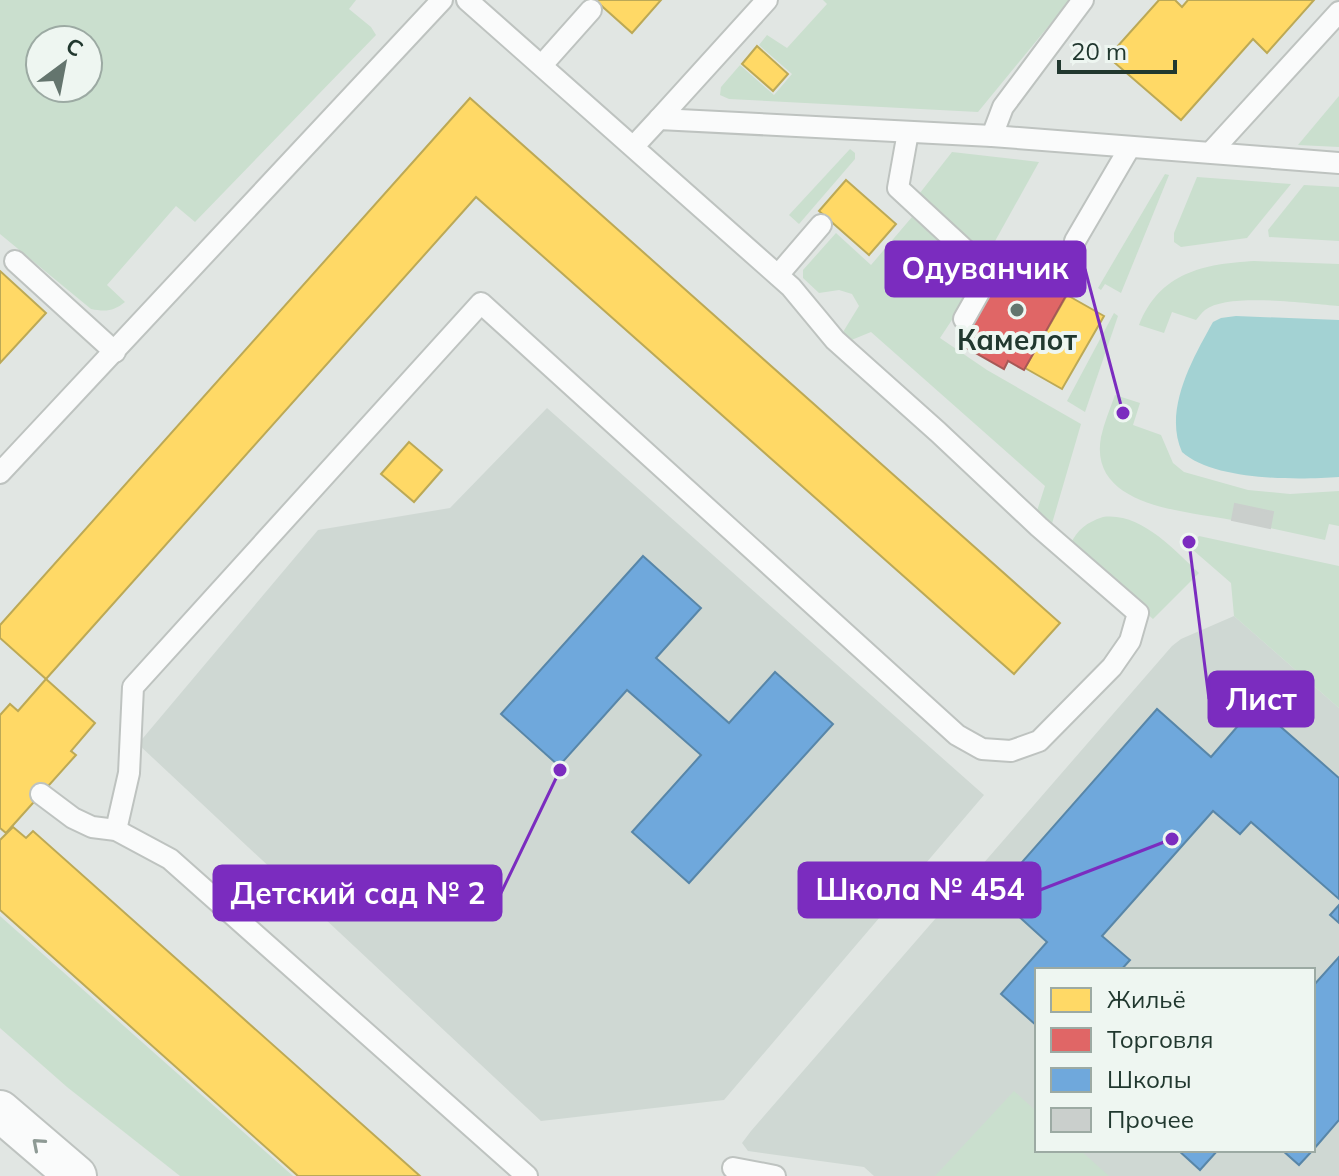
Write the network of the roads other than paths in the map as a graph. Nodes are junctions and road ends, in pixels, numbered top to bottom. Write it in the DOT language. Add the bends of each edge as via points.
graph roads {
  1 [pos="442,0"];
  2 [pos="467,0"];
  3 [pos="767,0"];
  4 [pos="1083,0"];
  5 [pos="591,10"];
  6 [pos="1339,12"];
  7 [pos="542,65"];
  8 [pos="659,119"];
  9 [pos="908,132"];
  10 [pos="992,136"];
  11 [pos="634,146"];
  12 [pos="1130,147"];
  13 [pos="1211,152"];
  14 [pos="1339,163"];
  15 [pos="821,225"];
  16 [pos="1075,241"];
  17 [pos="15,261"];
  18 [pos="778,275"];
  19 [pos="964,319"];
  20 [pos="115,352"];
  21 [pos="0,473"];
  22 [pos="41,794"];
  23 [pos="116,830"];
  24 [pos="0,1111"];
  25 [pos="733,1168"];
  26 [pos="76,1176"];
  27 [pos="527,1176"];
  28 [pos="775,1176"];
  1 -- 20 [label="lane"];
  2 -- 7 [label="lane"];
  3 -- 8 [label="lane"];
  4 -- 10 [label="lane" via="1003,107"];
  5 -- 7 [label="lane"];
  6 -- 13 [label="lane"];
  7 -- 11 [label="lane"];
  8 -- 9 [label="lane"];
  8 -- 11 [label="lane"];
  9 -- 10 [label="lane"];
  9 -- 19 [label="lane" via="898,188 990,273"];
  10 -- 12 [label="lane"];
  11 -- 18 [label="lane"];
  12 -- 13 [label="lane"];
  12 -- 16 [label="lane"];
  13 -- 14 [label="lane"];
  15 -- 18 [label="lane"];
  17 -- 20 [label="lane"];
  18 -- 23 [label="lane" via="835,340 1138,613 1130,641 1112,667 1039,741 1011,751 982,749 957,735 481,303 133,687 129,773"];
  20 -- 21 [label="lane"];
  22 -- 23 [label="lane" via="73,818"];
  23 -- 27 [label="lane" via="170,859"];
  26 -- 24 [label="street, one-way"];
  25 -- 28 [label="lane"];
}
